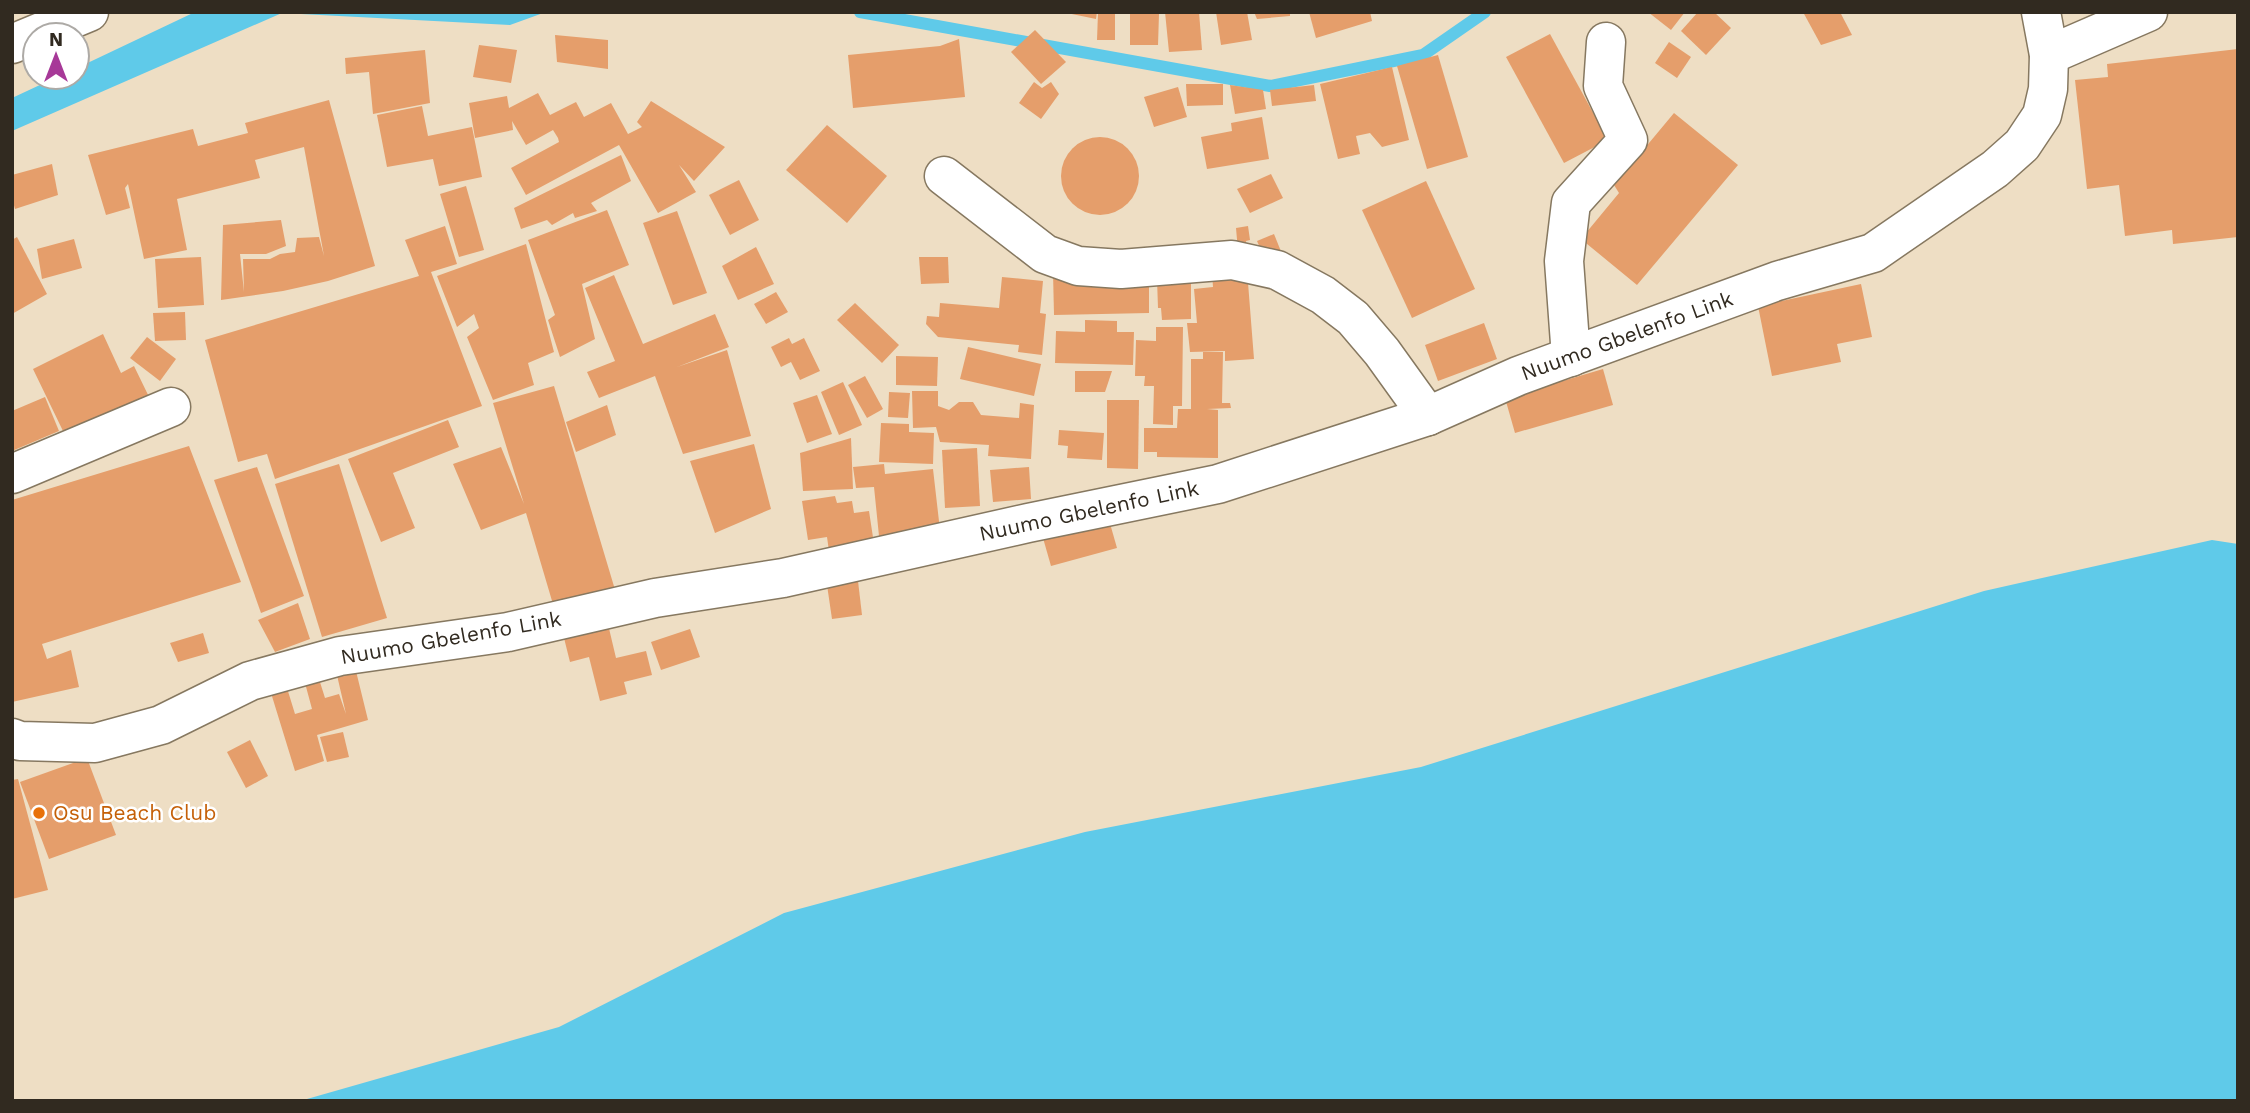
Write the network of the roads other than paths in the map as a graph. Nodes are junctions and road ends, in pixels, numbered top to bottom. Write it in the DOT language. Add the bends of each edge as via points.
graph roads {
  1 [pos="89,12"];
  2 [pos="2041,12"];
  3 [pos="2148,12"];
  4 [pos="1606,43"];
  5 [pos="12,44"];
  6 [pos="2049,55"];
  7 [pos="944,177"];
  8 [pos="1571,357"];
  9 [pos="171,407"];
  10 [pos="1428,416"];
  11 [pos="12,474"];
  12 [pos="12,738"];
  1 -- 5 [label="street"];
  2 -- 6 [label="street, Nuumo Gbelenfo Link"];
  3 -- 6 [label="street"];
  4 -- 8 [label="street" via="1603,86 1628,140 1571,203 1564,261"];
  6 -- 8 [label="street, Nuumo Gbelenfo Link" via="2042,115 2022,145 1995,169 1873,253 1777,281"];
  7 -- 10 [label="street" via="1045,254 1078,266 1121,269 1232,260 1276,270 1323,295 1353,318"];
  8 -- 10 [label="street, Nuumo Gbelenfo Link"];
  9 -- 11 [label="street"];
  10 -- 12 [label="street, Nuumo Gbelenfo Link" via="1218,484 508,632 340,656 250,681 161,725 95,743"];
}
